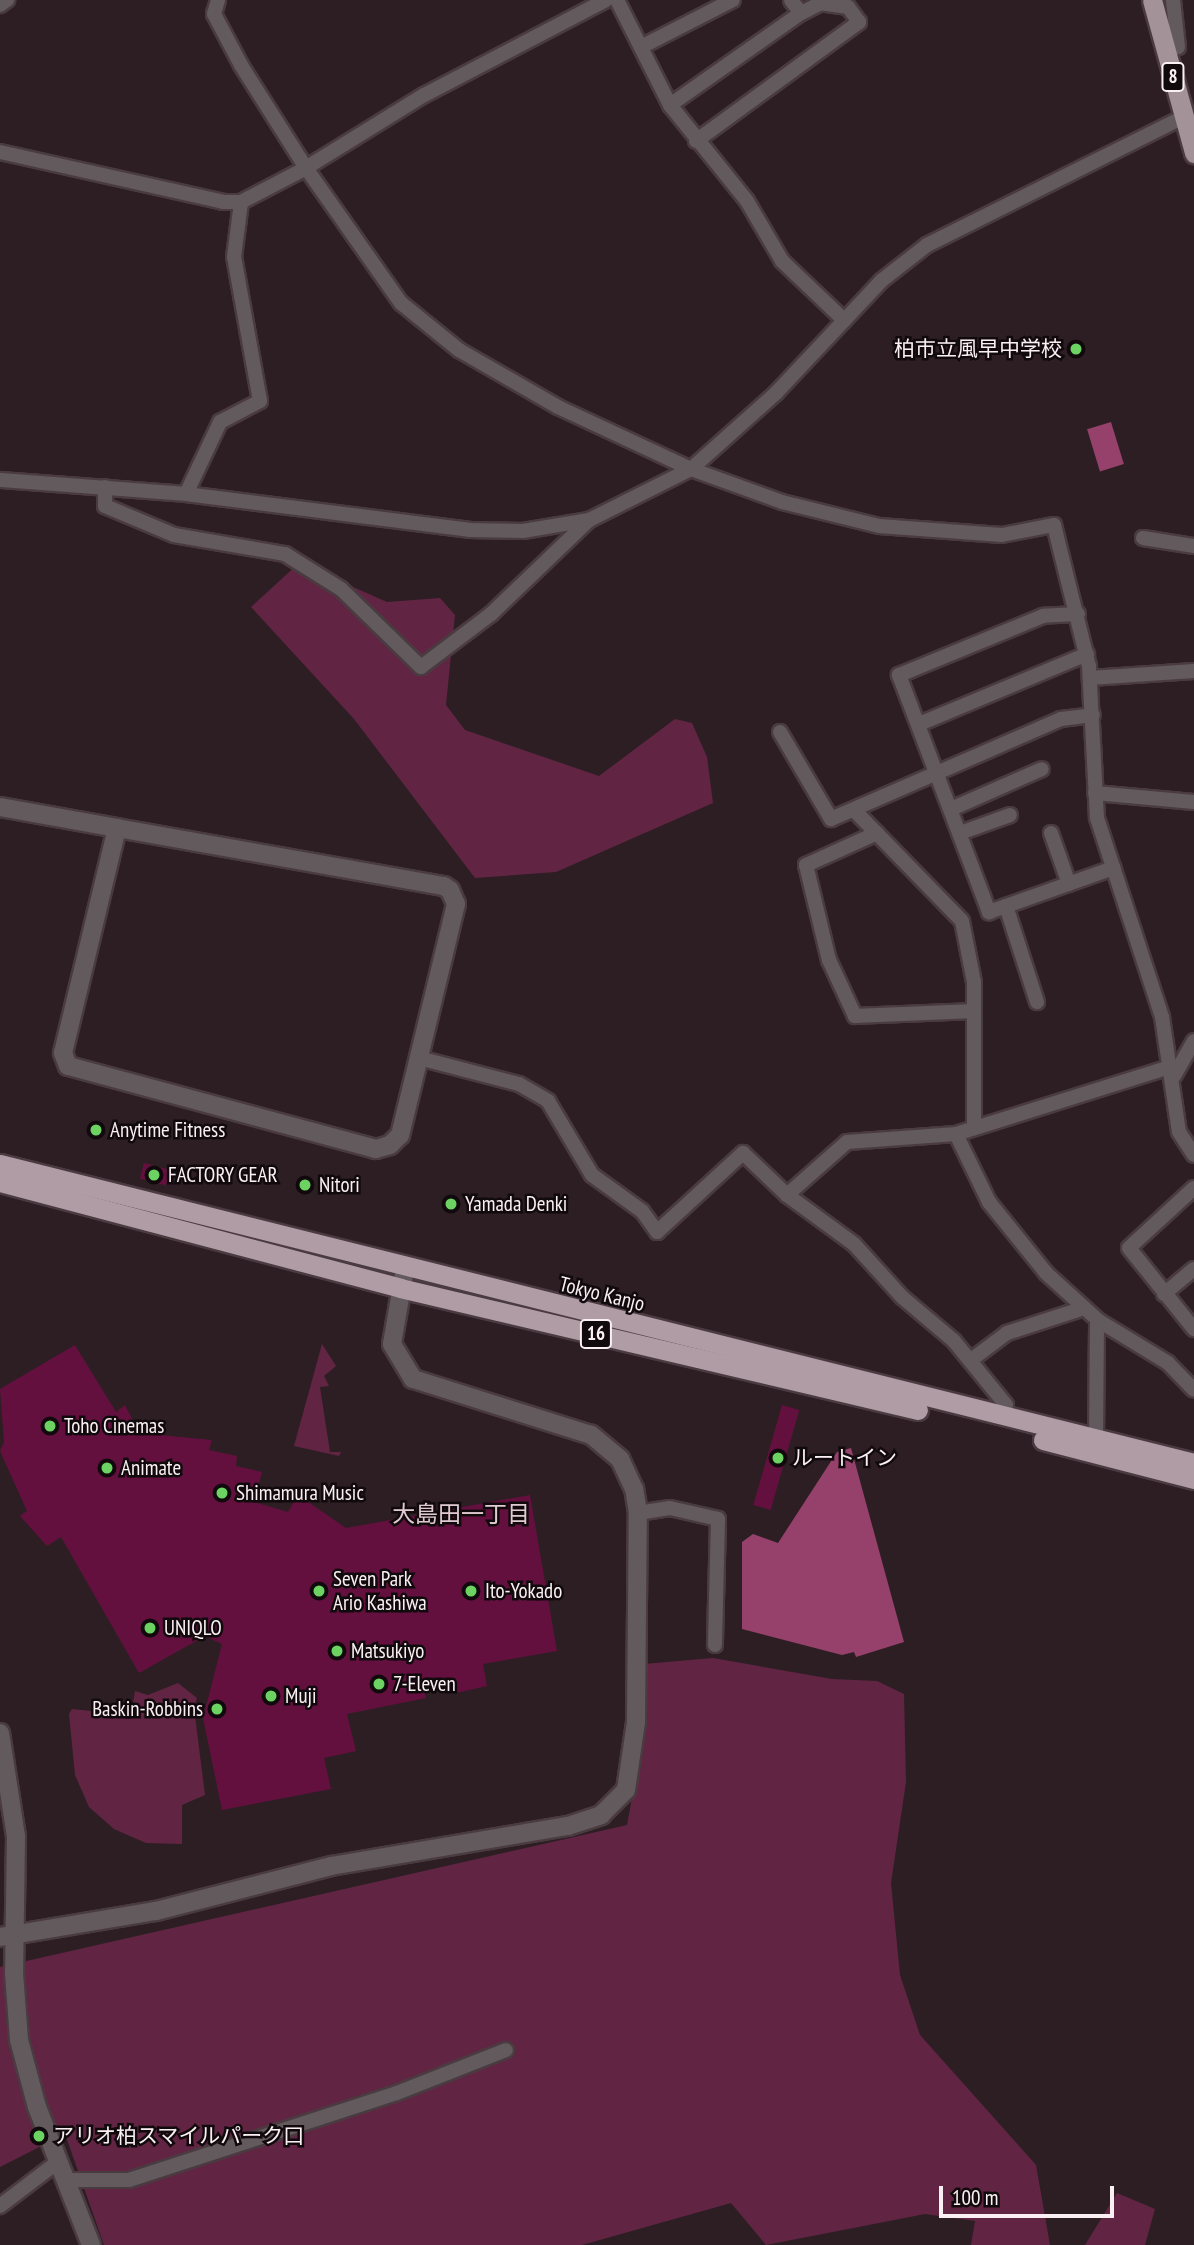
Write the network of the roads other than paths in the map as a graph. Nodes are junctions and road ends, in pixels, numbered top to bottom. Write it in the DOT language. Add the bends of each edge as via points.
graph roads {
  1 [pos="7,0"];
  2 [pos="218,0"];
  3 [pos="607,0"];
  4 [pos="617,0"];
  5 [pos="733,0"];
  6 [pos="791,0"];
  7 [pos="1153,0"];
  8 [pos="1173,0"];
  9 [pos="0,5"];
  10 [pos="801,13"];
  11 [pos="641,47"];
  12 [pos="1166,50"];
  13 [pos="670,105"];
  14 [pos="1184,117"];
  15 [pos="696,141"];
  16 [pos="0,152"];
  17 [pos="1194,153"];
  18 [pos="306,168"];
  19 [pos="241,202"];
  20 [pos="844,320"];
  21 [pos="691,469"];
  22 [pos="0,480"];
  23 [pos="104,487"];
  24 [pos="186,494"];
  25 [pos="589,520"];
  26 [pos="1143,538"];
  27 [pos="1194,545"];
  28 [pos="1078,614"];
  29 [pos="1087,654"];
  30 [pos="1194,671"];
  31 [pos="1090,678"];
  32 [pos="1093,715"];
  33 [pos="919,724"];
  34 [pos="780,732"];
  35 [pos="1042,769"];
  36 [pos="939,774"];
  37 [pos="1096,793"];
  38 [pos="1194,802"];
  39 [pos="0,807"];
  40 [pos="951,808"];
  41 [pos="855,811"];
  42 [pos="1010,815"];
  43 [pos="117,828"];
  44 [pos="877,833"];
  45 [pos="960,833"];
  46 [pos="1051,833"];
  47 [pos="1113,868"];
  48 [pos="1069,884"];
  49 [pos="1006,906"];
  50 [pos="1037,1002"];
  51 [pos="974,1012"];
  52 [pos="1194,1041"];
  53 [pos="419,1058"];
  54 [pos="1173,1071"];
  55 [pos="974,1127"];
  56 [pos="956,1134"];
  57 [pos="1193,1153"];
  58 [pos="0,1164"];
  59 [pos="0,1182"];
  60 [pos="1194,1188"];
  61 [pos="787,1195"];
  62 [pos="1194,1269"];
  63 [pos="402,1279"];
  64 [pos="1164,1294"];
  65 [pos="1084,1308"];
  66 [pos="1097,1320"];
  67 [pos="1194,1329"];
  68 [pos="971,1360"];
  69 [pos="1194,1390"];
  70 [pos="1003,1417"];
  71 [pos="1096,1439"];
  72 [pos="1194,1464"];
  73 [pos="1194,1479"];
  74 [pos="638,1513"];
  75 [pos="715,1645"];
  76 [pos="0,1733"];
  77 [pos="7,1936"];
  78 [pos="506,2050"];
  79 [pos="59,2161"];
  80 [pos="67,2180"];
  81 [pos="0,2206"];
  82 [pos="91,2245"];
  1 -- 9 [label="street"];
  2 -- 18 [label="street" via="214,14"];
  3 -- 18 [label="street" via="413,101"];
  4 -- 11 [label="street"];
  5 -- 11 [label="street"];
  6 -- 10 [label="street"];
  7 -- 12 [label="main road, 8"];
  8 -- 12 [label="street" via="1178,47"];
  10 -- 13 [label="street"];
  10 -- 15 [label="street" via="821,3 848,7 859,22"];
  11 -- 13 [label="street"];
  12 -- 14 [label="main road, 8"];
  13 -- 15 [label="street"];
  14 -- 17 [label="main road, 8"];
  14 -- 20 [label="street" via="962,223 881,281"];
  15 -- 20 [label="street" via="747,201 782,261"];
  16 -- 19 [label="street" via="208,200"];
  18 -- 19 [label="street"];
  18 -- 21 [label="street" via="401,303 459,350 558,407"];
  19 -- 24 [label="street" via="234,257 260,401 220,422"];
  20 -- 21 [label="street" via="776,393"];
  21 -- 25 [label="street"];
  21 -- 28 [label="street" via="782,502 878,526 1002,534 1054,525"];
  22 -- 23 [label="street"];
  23 -- 24 [label="street"];
  23 -- 25 [label="street" via="105,506 174,535 285,554 341,589 421,667 491,614"];
  24 -- 25 [label="street" via="469,530 523,531"];
  26 -- 27 [label="street"];
  28 -- 29 [label="street"];
  28 -- 33 [label="street" via="1043,616 899,675"];
  29 -- 31 [label="street"];
  29 -- 33 [label="street"];
  30 -- 31 [label="street"];
  31 -- 32 [label="street"];
  32 -- 36 [label="street" via="1060,719"];
  32 -- 37 [label="street"];
  33 -- 36 [label="street"];
  34 -- 41 [label="street" via="831,818"];
  35 -- 40 [label="street"];
  36 -- 40 [label="street"];
  36 -- 41 [label="street"];
  37 -- 38 [label="street"];
  37 -- 47 [label="street"];
  39 -- 43 [label="street"];
  40 -- 45 [label="street"];
  41 -- 44 [label="street"];
  42 -- 45 [label="street"];
  43 -- 53 [label="street" via="450,890 456,904"];
  43 -- 53 [label="street" via="62,1053 75,1072 376,1149 390,1145 400,1135"];
  44 -- 51 [label="street" via="962,921 974,982"];
  44 -- 51 [label="street" via="806,865 830,960 855,1016"];
  45 -- 49 [label="street" via="989,912"];
  46 -- 48 [label="street"];
  47 -- 48 [label="street"];
  47 -- 54 [label="street"];
  48 -- 49 [label="street"];
  49 -- 50 [label="street"];
  51 -- 55 [label="street"];
  52 -- 54 [label="street"];
  53 -- 61 [label="street" via="519,1084 548,1101 592,1175 642,1211 653,1231 662,1230 743,1153"];
  54 -- 55 [label="street"];
  54 -- 57 [label="street" via="1179,1132"];
  55 -- 56 [label="street"];
  56 -- 61 [label="street" via="846,1142"];
  56 -- 65 [label="street" via="998,1216"];
  58 -- 63 [label="highway, Tokyo Kanjo / 16"];
  59 -- 63 [label="highway, Tokyo Kanjo / 16"];
  60 -- 64 [label="street" via="1130,1241 1129,1254"];
  61 -- 68 [label="street" via="854,1244"];
  62 -- 64 [label="street"];
  63 -- 70 [label="highway, Tokyo Kanjo / 16"];
  63 -- 73 [label="highway, Tokyo Kanjo / 16"];
  63 -- 74 [label="street" via="392,1344 412,1379 591,1436 620,1460"];
  64 -- 67 [label="street"];
  65 -- 66 [label="street"];
  65 -- 68 [label="street" via="1007,1334"];
  66 -- 69 [label="street" via="1168,1363"];
  66 -- 71 [label="street"];
  68 -- 70 [label="street" via="1006,1405"];
  70 -- 71 [label="highway, Tokyo Kanjo / 16"];
  71 -- 72 [label="highway, Tokyo Kanjo / 16"];
  74 -- 75 [label="street" via="670,1508 718,1519"];
  74 -- 77 [label="street" via="633,1765 626,1790 601,1815 568,1826 331,1866 156,1912"];
  76 -- 77 [label="street" via="16,1825"];
  77 -- 79 [label="street" via="19,2040"];
  78 -- 80 [label="street" via="397,2093 129,2180"];
  79 -- 80 [label="street"];
  79 -- 81 [label="street"];
  80 -- 82 [label="street"];
}
